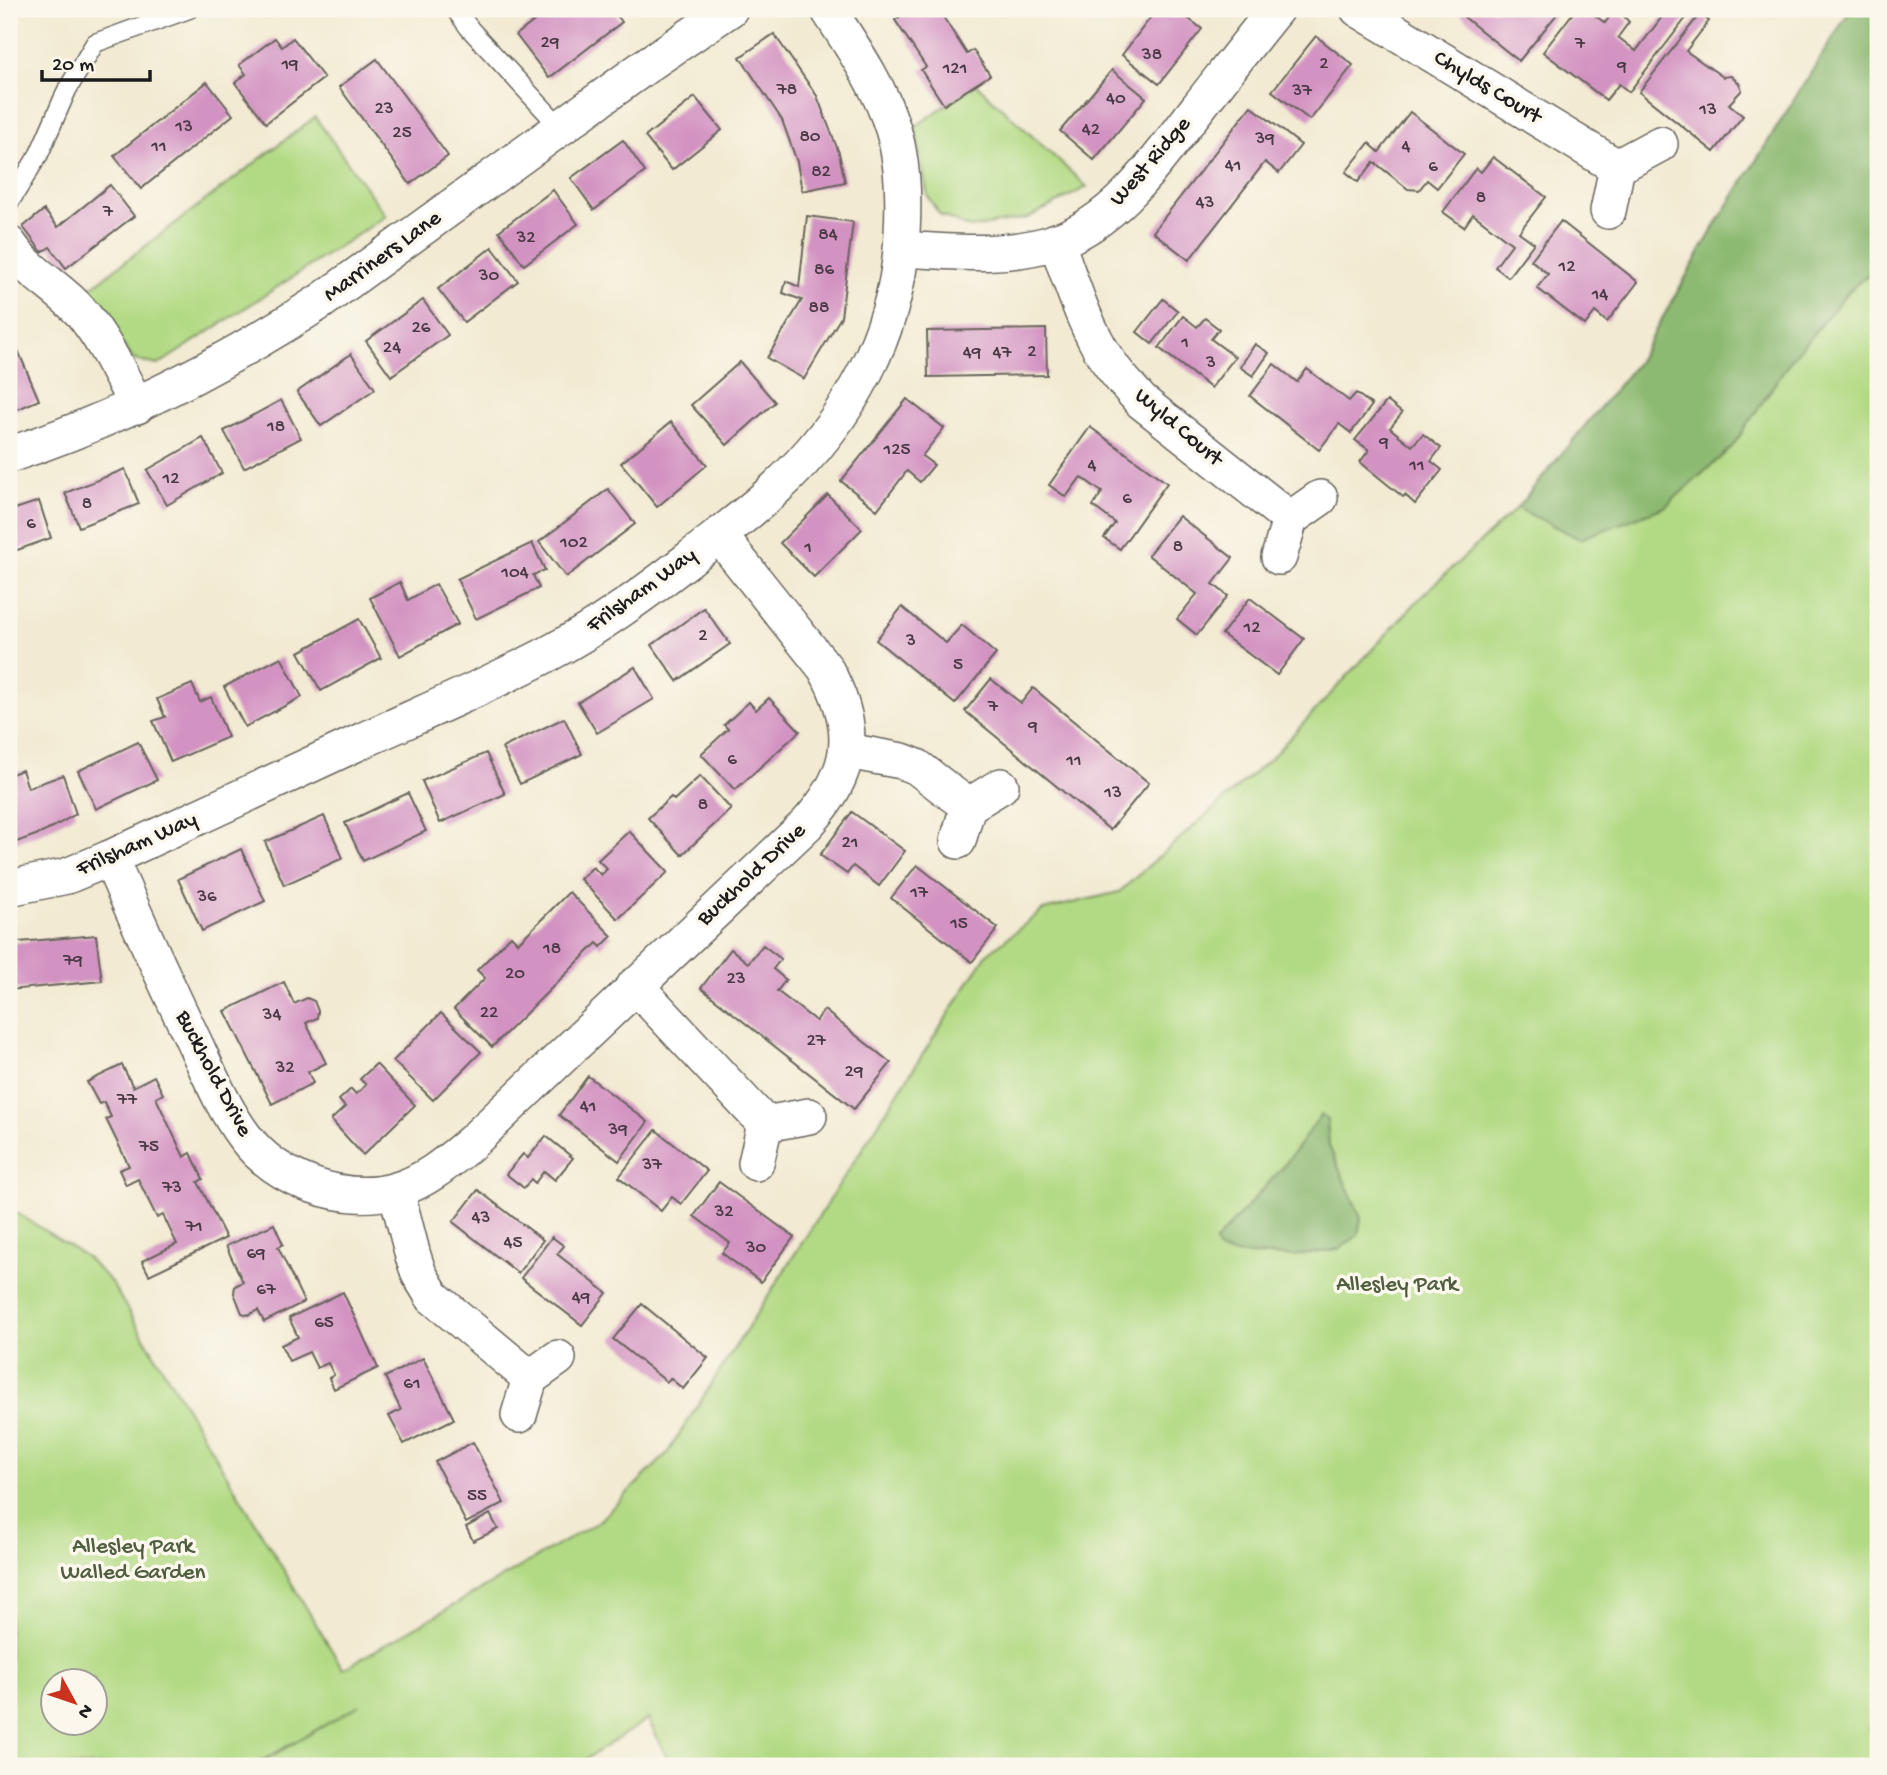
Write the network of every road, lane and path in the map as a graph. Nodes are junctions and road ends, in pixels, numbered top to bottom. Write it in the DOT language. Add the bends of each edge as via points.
graph roads {
  1 [pos="189,9"];
  2 [pos="455,9"];
  3 [pos="730,9"];
  4 [pos="828,9"];
  5 [pos="1276,9"];
  6 [pos="1358,9"];
  7 [pos="561,128"];
  8 [pos="1660,144"];
  9 [pos="1617,167"];
  10 [pos="9,203"];
  11 [pos="1608,211"];
  12 [pos="1056,242"];
  13 [pos="9,244"];
  14 [pos="902,249"];
  15 [pos="137,406"];
  16 [pos="9,455"];
  17 [pos="1320,498"];
  18 [pos="1290,519"];
  19 [pos="719,535"];
  20 [pos="1279,557"];
  21 [pos="847,751"];
  22 [pos="1002,786"];
  23 [pos="968,806"];
  24 [pos="958,841"];
  25 [pos="110,858"];
  26 [pos="9,888"];
  27 [pos="635,985"];
  28 [pos="808,1116"];
  29 [pos="765,1124"];
  30 [pos="756,1163"];
  31 [pos="396,1190"];
  32 [pos="558,1358"];
  33 [pos="530,1378"];
  34 [pos="519,1416"];
  1 -- 10 [label="lane" via="95,43"];
  2 -- 7 [label="lane"];
  3 -- 7 [label="street, Marriners Lane"];
  4 -- 14 [label="street, Frilsham Way" via="869,72 894,132 904,204"];
  5 -- 12 [label="street, West Ridge" via="1144,177 1104,215"];
  6 -- 9 [label="street, Chylds Court"];
  7 -- 15 [label="street, Marriners Lane" via="320,302 221,364"];
  8 -- 9 [label="street"];
  9 -- 11 [label="street"];
  12 -- 14 [label="street, West Ridge" via="997,253"];
  12 -- 18 [label="street, Wyld Court" via="1092,333 1124,381 1141,401"];
  13 -- 15 [label="street" via="20,260 81,312"];
  14 -- 19 [label="street, Frilsham Way" via="882,334 850,399 820,442 776,488"];
  15 -- 16 [label="street, Marriners Lane"];
  17 -- 18 [label="street"];
  18 -- 20 [label="street"];
  19 -- 21 [label="street, Buckhold Drive" via="825,668 844,708"];
  19 -- 25 [label="street, Frilsham Way" via="624,609 549,654"];
  21 -- 23 [label="street" via="917,767"];
  21 -- 27 [label="street, Buckhold Drive" via="832,792 807,824"];
  22 -- 23 [label="street"];
  23 -- 24 [label="street"];
  25 -- 26 [label="street, Frilsham Way" via="67,876"];
  25 -- 31 [label="street, Buckhold Drive" via="244,1138 285,1173 305,1182 346,1193"];
  27 -- 29 [label="street"];
  27 -- 31 [label="street, Buckhold Drive" via="472,1142 445,1165"];
  28 -- 29 [label="street"];
  29 -- 30 [label="street"];
  31 -- 33 [label="street" via="413,1256 433,1297"];
  32 -- 33 [label="street"];
  33 -- 34 [label="street"];
}
